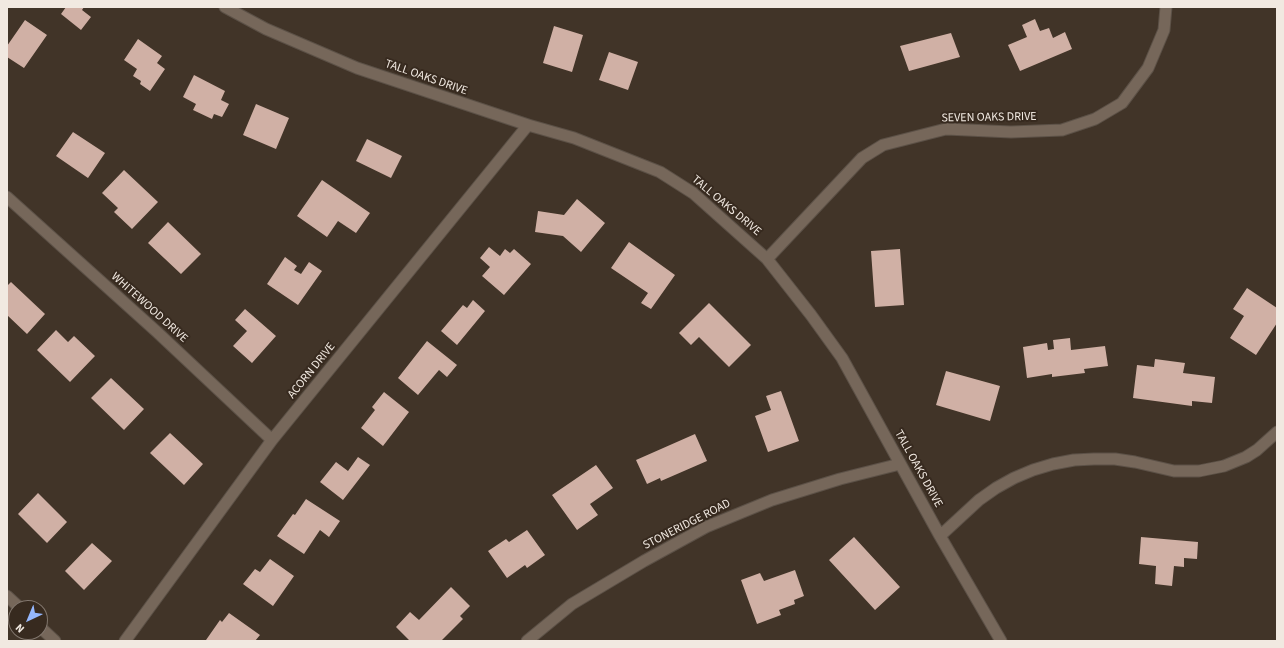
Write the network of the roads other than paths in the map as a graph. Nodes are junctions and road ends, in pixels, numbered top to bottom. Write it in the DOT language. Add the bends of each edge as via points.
graph roads {
  1 [pos="225,7"];
  2 [pos="1166,7"];
  3 [pos="528,125"];
  4 [pos="7,197"];
  5 [pos="767,259"];
  6 [pos="1277,432"];
  7 [pos="272,440"];
  8 [pos="900,464"];
  9 [pos="940,536"];
  10 [pos="125,641"];
  11 [pos="527,641"];
  12 [pos="1001,641"];
  1 -- 3 [label="street, TALL OAKS DRIVE" via="266,29 357,68"];
  2 -- 5 [label="street, SEVEN OAKS DRIVE" via="1164,30 1148,68 1122,104 1095,119 1062,130 1011,132 946,129 883,145 862,158"];
  3 -- 5 [label="street, TALL OAKS DRIVE" via="574,138 660,172 693,193"];
  3 -- 7 [label="street, ACORN DRIVE"];
  4 -- 7 [label="street, WHITEWOOD DRIVE"];
  5 -- 8 [label="street, TALL OAKS DRIVE" via="842,358"];
  6 -- 9 [label="street" via="1246,457 1224,466 1199,471 1174,471 1135,462 1094,459 1074,460 1033,470 1014,478 985,496"];
  7 -- 10 [label="street, ACORN DRIVE"];
  8 -- 9 [label="street, TALL OAKS DRIVE"];
  8 -- 11 [label="street, STONERIDGE ROAD" via="772,500 706,527 572,604"];
  9 -- 12 [label="street, TALL OAKS DRIVE"];
}
